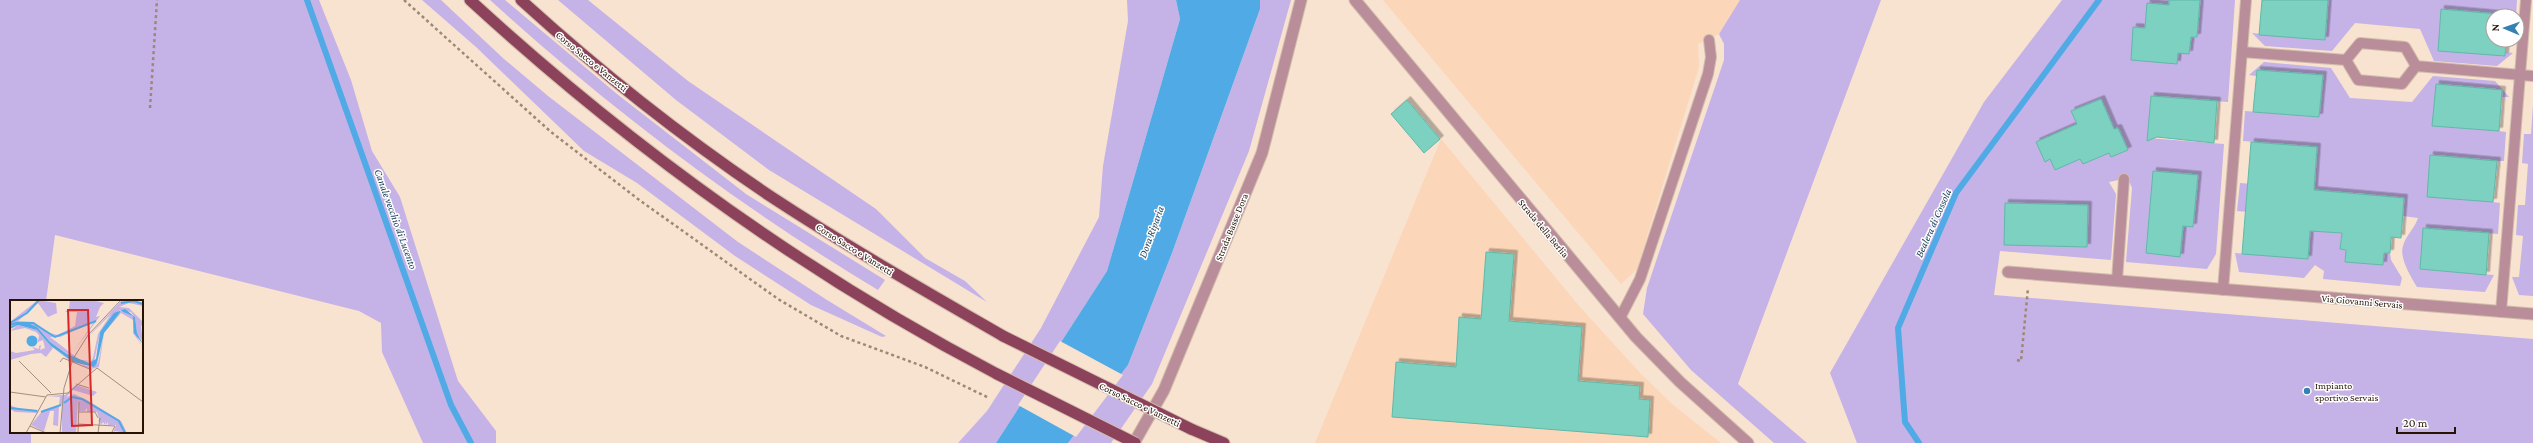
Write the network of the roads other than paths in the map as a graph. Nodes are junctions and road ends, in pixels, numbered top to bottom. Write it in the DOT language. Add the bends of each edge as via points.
graph roads {
  1 [pos="470,0"];
  2 [pos="521,0"];
  3 [pos="1301,0"];
  4 [pos="1355,0"];
  5 [pos="2246,0"];
  6 [pos="2526,0"];
  7 [pos="1709,40"];
  8 [pos="2242,52"];
  9 [pos="2346,60"];
  10 [pos="2416,66"];
  11 [pos="2520,75"];
  12 [pos="2533,76"];
  13 [pos="2124,179"];
  14 [pos="2008,272"];
  15 [pos="2117,281"];
  16 [pos="2223,290"];
  17 [pos="2501,312"];
  18 [pos="2533,314"];
  19 [pos="1620,318"];
  20 [pos="1134,443"];
  21 [pos="1224,443"];
  22 [pos="1748,443"];
  1 -- 20 [label="main road, bridge" via="525,51 613,123 736,216 864,300 997,374"];
  2 -- 21 [label="main road, Corso Sacco e Vanzetti, bridge" via="658,116 770,196 886,269 1003,336"];
  3 -- 20 [label="street, Strada Basse Dora" via="1262,153 1164,390"];
  4 -- 19 [label="street, Strada della Berlia"];
  5 -- 8 [label="lane"];
  6 -- 11 [label="lane"];
  7 -- 19 [label="lane" via="1711,57 1708,74 1640,280"];
  8 -- 9 [label="lane"];
  8 -- 16 [label="lane"];
  9 -- 10 [label="lane" via="2360,43 2405,47"];
  9 -- 10 [label="lane" via="2358,80 2395,84 2402,84"];
  10 -- 11 [label="lane"];
  11 -- 12 [label="lane"];
  11 -- 17 [label="lane"];
  13 -- 15 [label="lane"];
  14 -- 15 [label="street, Via Giovanni Servais"];
  15 -- 16 [label="street, Via Giovanni Servais"];
  16 -- 17 [label="street, Via Giovanni Servais"];
  17 -- 18 [label="street, Via Giovanni Servais"];
  19 -- 22 [label="street, Strada della Berlia" via="1680,382"];
}
